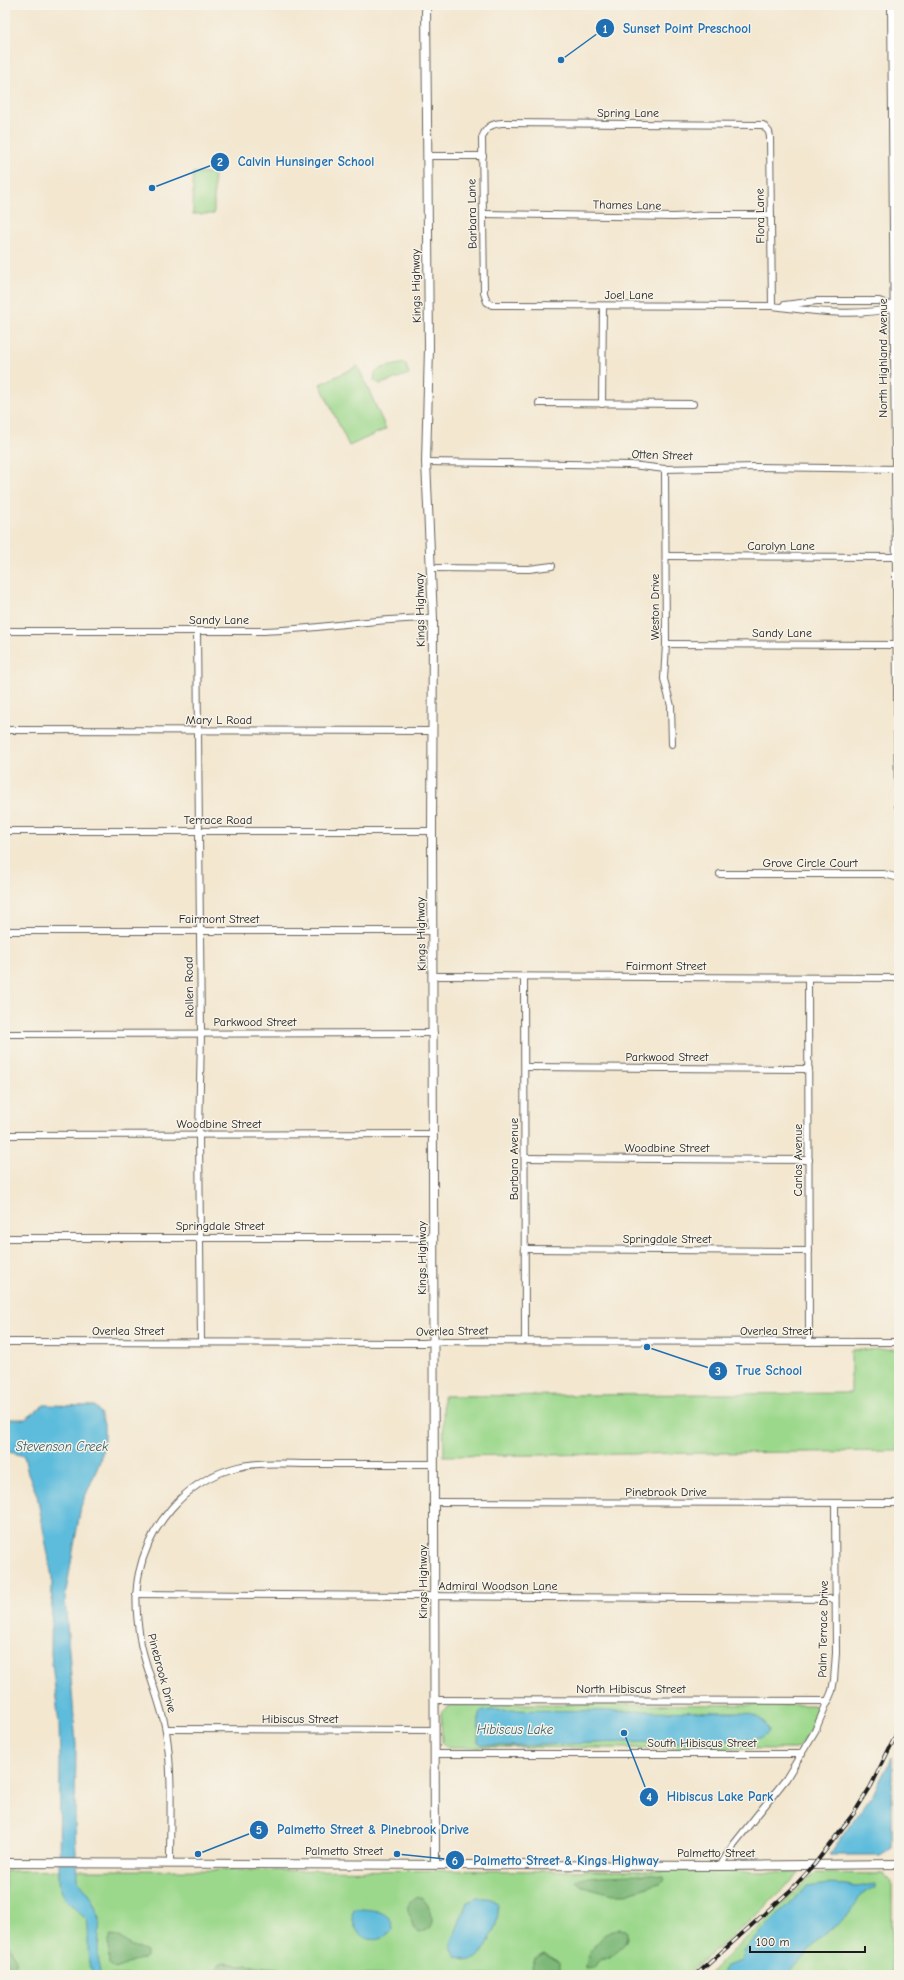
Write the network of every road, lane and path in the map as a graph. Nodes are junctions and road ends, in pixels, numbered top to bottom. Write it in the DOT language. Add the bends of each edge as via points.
graph roads {
  1 [pos="426,5"];
  2 [pos="892,5"];
  3 [pos="489,126"];
  4 [pos="766,127"];
  5 [pos="427,156"];
  6 [pos="483,156"];
  7 [pos="484,214"];
  8 [pos="771,215"];
  9 [pos="487,302"];
  10 [pos="603,306"];
  11 [pos="772,306"];
  12 [pos="895,307"];
  13 [pos="539,403"];
  14 [pos="602,404"];
  15 [pos="693,404"];
  16 [pos="426,462"];
  17 [pos="898,468"];
  18 [pos="664,469"];
  19 [pos="666,556"];
  20 [pos="897,557"];
  21 [pos="552,566"];
  22 [pos="432,568"];
  23 [pos="433,618"];
  24 [pos="5,631"];
  25 [pos="197,632"];
  26 [pos="666,644"];
  27 [pos="897,645"];
  28 [pos="898,696"];
  29 [pos="5,730"];
  30 [pos="198,731"];
  31 [pos="432,731"];
  32 [pos="672,744"];
  33 [pos="899,787"];
  34 [pos="899,806"];
  35 [pos="5,831"];
  36 [pos="198,831"];
  37 [pos="432,831"];
  38 [pos="720,874"];
  39 [pos="899,878"];
  40 [pos="200,930"];
  41 [pos="5,931"];
  42 [pos="433,931"];
  43 [pos="433,976"];
  44 [pos="524,976"];
  45 [pos="808,978"];
  46 [pos="899,978"];
  47 [pos="201,1033"];
  48 [pos="434,1033"];
  49 [pos="5,1034"];
  50 [pos="525,1067"];
  51 [pos="809,1068"];
  52 [pos="433,1134"];
  53 [pos="5,1135"];
  54 [pos="199,1135"];
  55 [pos="525,1158"];
  56 [pos="809,1160"];
  57 [pos="200,1237"];
  58 [pos="5,1238"];
  59 [pos="434,1238"];
  60 [pos="525,1249"];
  61 [pos="809,1251"];
  62 [pos="525,1341"];
  63 [pos="5,1342"];
  64 [pos="201,1342"];
  65 [pos="434,1342"];
  66 [pos="808,1342"];
  67 [pos="899,1342"];
  68 [pos="434,1464"];
  69 [pos="434,1502"];
  70 [pos="835,1503"];
  71 [pos="899,1503"];
  72 [pos="136,1594"];
  73 [pos="435,1596"];
  74 [pos="835,1599"];
  75 [pos="434,1700"];
  76 [pos="828,1701"];
  77 [pos="166,1729"];
  78 [pos="434,1730"];
  79 [pos="434,1754"];
  80 [pos="802,1754"];
  81 [pos="5,1863"];
  82 [pos="170,1863"];
  83 [pos="435,1863"];
  84 [pos="899,1864"];
  85 [pos="720,1866"];
  1 -- 5 [label="street, Kings Highway"];
  2 -- 12 [label="street, North Highland Avenue"];
  3 -- 4 [label="street, Spring Lane" via="502,123 749,124"];
  3 -- 6 [label="street, Barbara Lane" via="482,138"];
  4 -- 8 [label="street, Flora Lane" via="770,137"];
  5 -- 6 [label="street"];
  5 -- 16 [label="street, Kings Highway" via="429,348"];
  6 -- 7 [label="street, Barbara Lane"];
  7 -- 8 [label="street, Thames Lane" via="674,217"];
  7 -- 9 [label="street, Barbara Lane" via="484,293"];
  8 -- 11 [label="street, Flora Lane"];
  9 -- 10 [label="street, Joel Lane" via="498,305"];
  10 -- 11 [label="street, Joel Lane"];
  10 -- 14 [label="street"];
  11 -- 12 [label="street, Joel Lane" via="815,312 879,312"];
  11 -- 12 [label="street, Joel Lane" via="817,301 879,301"];
  12 -- 17 [label="street, North Highland Avenue"];
  13 -- 14 [label="street"];
  14 -- 15 [label="street"];
  16 -- 18 [label="street, Otten Street" via="632,465"];
  16 -- 22 [label="street, Kings Highway"];
  17 -- 18 [label="street, Otten Street"];
  17 -- 20 [label="street, North Highland Avenue"];
  18 -- 19 [label="street, Weston Drive"];
  19 -- 20 [label="street, Carolyn Lane"];
  19 -- 26 [label="street, Weston Drive"];
  20 -- 27 [label="street, North Highland Avenue"];
  21 -- 22 [label="street" via="529,569"];
  22 -- 23 [label="street, Kings Highway"];
  23 -- 25 [label="street, Sandy Lane" via="380,620 294,630"];
  23 -- 31 [label="street, Kings Highway"];
  24 -- 25 [label="street, Sandy Lane"];
  25 -- 30 [label="street, Rollen Road"];
  26 -- 27 [label="street, Sandy Lane"];
  26 -- 32 [label="street, Weston Drive" via="664,679 671,706"];
  27 -- 28 [label="street, North Highland Avenue"];
  28 -- 33 [label="street, North Highland Avenue"];
  29 -- 30 [label="street, Mary L Road"];
  30 -- 31 [label="street, Mary L Road"];
  30 -- 36 [label="street, Rollen Road"];
  31 -- 37 [label="street, Kings Highway"];
  33 -- 34 [label="street, North Highland Avenue"];
  35 -- 36 [label="street, Terrace Road"];
  36 -- 37 [label="street, Terrace Road"];
  36 -- 40 [label="street, Rollen Road"];
  37 -- 42 [label="street, Kings Highway"];
  38 -- 39 [label="street, Grove Circle Court" via="884,874"];
  40 -- 41 [label="street, Fairmont Street"];
  40 -- 42 [label="street, Fairmont Street"];
  40 -- 47 [label="street, Rollen Road"];
  42 -- 43 [label="street, Kings Highway"];
  43 -- 44 [label="street, Fairmont Street"];
  43 -- 48 [label="street, Kings Highway"];
  44 -- 45 [label="street, Fairmont Street"];
  44 -- 50 [label="street, Barbara Avenue"];
  45 -- 46 [label="street, Fairmont Street"];
  45 -- 51 [label="street, Carlos Avenue"];
  47 -- 48 [label="street, Parkwood Street"];
  47 -- 49 [label="street, Parkwood Street"];
  47 -- 54 [label="street, Rollen Road"];
  48 -- 52 [label="street, Kings Highway"];
  50 -- 51 [label="street, Parkwood Street"];
  50 -- 55 [label="street, Barbara Avenue"];
  51 -- 56 [label="street, Carlos Avenue"];
  52 -- 54 [label="street, Woodbine Street"];
  52 -- 59 [label="street, Kings Highway"];
  53 -- 54 [label="street, Woodbine Street"];
  54 -- 57 [label="street, Rollen Road"];
  55 -- 56 [label="street, Woodbine Street"];
  55 -- 60 [label="street, Barbara Avenue"];
  56 -- 61 [label="street, Carlos Avenue"];
  57 -- 58 [label="street, Springdale Street"];
  57 -- 59 [label="street, Springdale Street"];
  57 -- 64 [label="street, Rollen Road"];
  59 -- 65 [label="street, Kings Highway"];
  60 -- 61 [label="street, Springdale Street"];
  60 -- 62 [label="street, Barbara Avenue"];
  61 -- 66 [label="street, Carlos Avenue"];
  62 -- 65 [label="street, Overlea Street"];
  62 -- 66 [label="street, Overlea Street"];
  63 -- 64 [label="street, Overlea Street"];
  64 -- 65 [label="street, Overlea Street"];
  65 -- 68 [label="street, Kings Highway"];
  66 -- 67 [label="street, Overlea Street"];
  68 -- 69 [label="street, Kings Highway"];
  68 -- 72 [label="street, Pinebrook Drive" via="269,1464 231,1469 196,1486 167,1514 146,1549 138,1574"];
  69 -- 70 [label="street, Pinebrook Drive"];
  69 -- 73 [label="street, Kings Highway"];
  70 -- 71 [label="street, Pinebrook Drive"];
  70 -- 74 [label="street, Palm Terrace Drive"];
  72 -- 73 [label="street, Admiral Woodson Lane"];
  72 -- 77 [label="street, Pinebrook Drive" via="141,1643"];
  73 -- 74 [label="street, Admiral Woodson Lane"];
  73 -- 75 [label="street, Kings Highway"];
  74 -- 76 [label="street, Palm Terrace Drive" via="836,1666"];
  75 -- 76 [label="street, North Hibiscus Street"];
  75 -- 78 [label="street, Kings Highway"];
  76 -- 80 [label="street, Palm Terrace Drive"];
  77 -- 78 [label="street, Hibiscus Street"];
  77 -- 82 [label="street, Pinebrook Drive" via="170,1771"];
  78 -- 79 [label="street, Kings Highway"];
  79 -- 80 [label="street, South Hibiscus Street"];
  79 -- 83 [label="street, Kings Highway"];
  80 -- 85 [label="street, Palm Terrace Drive"];
  81 -- 82 [label="street, Palmetto Street"];
  82 -- 83 [label="street, Palmetto Street"];
  83 -- 85 [label="street, Palmetto Street"];
  84 -- 85 [label="street, Palmetto Street"];
}
